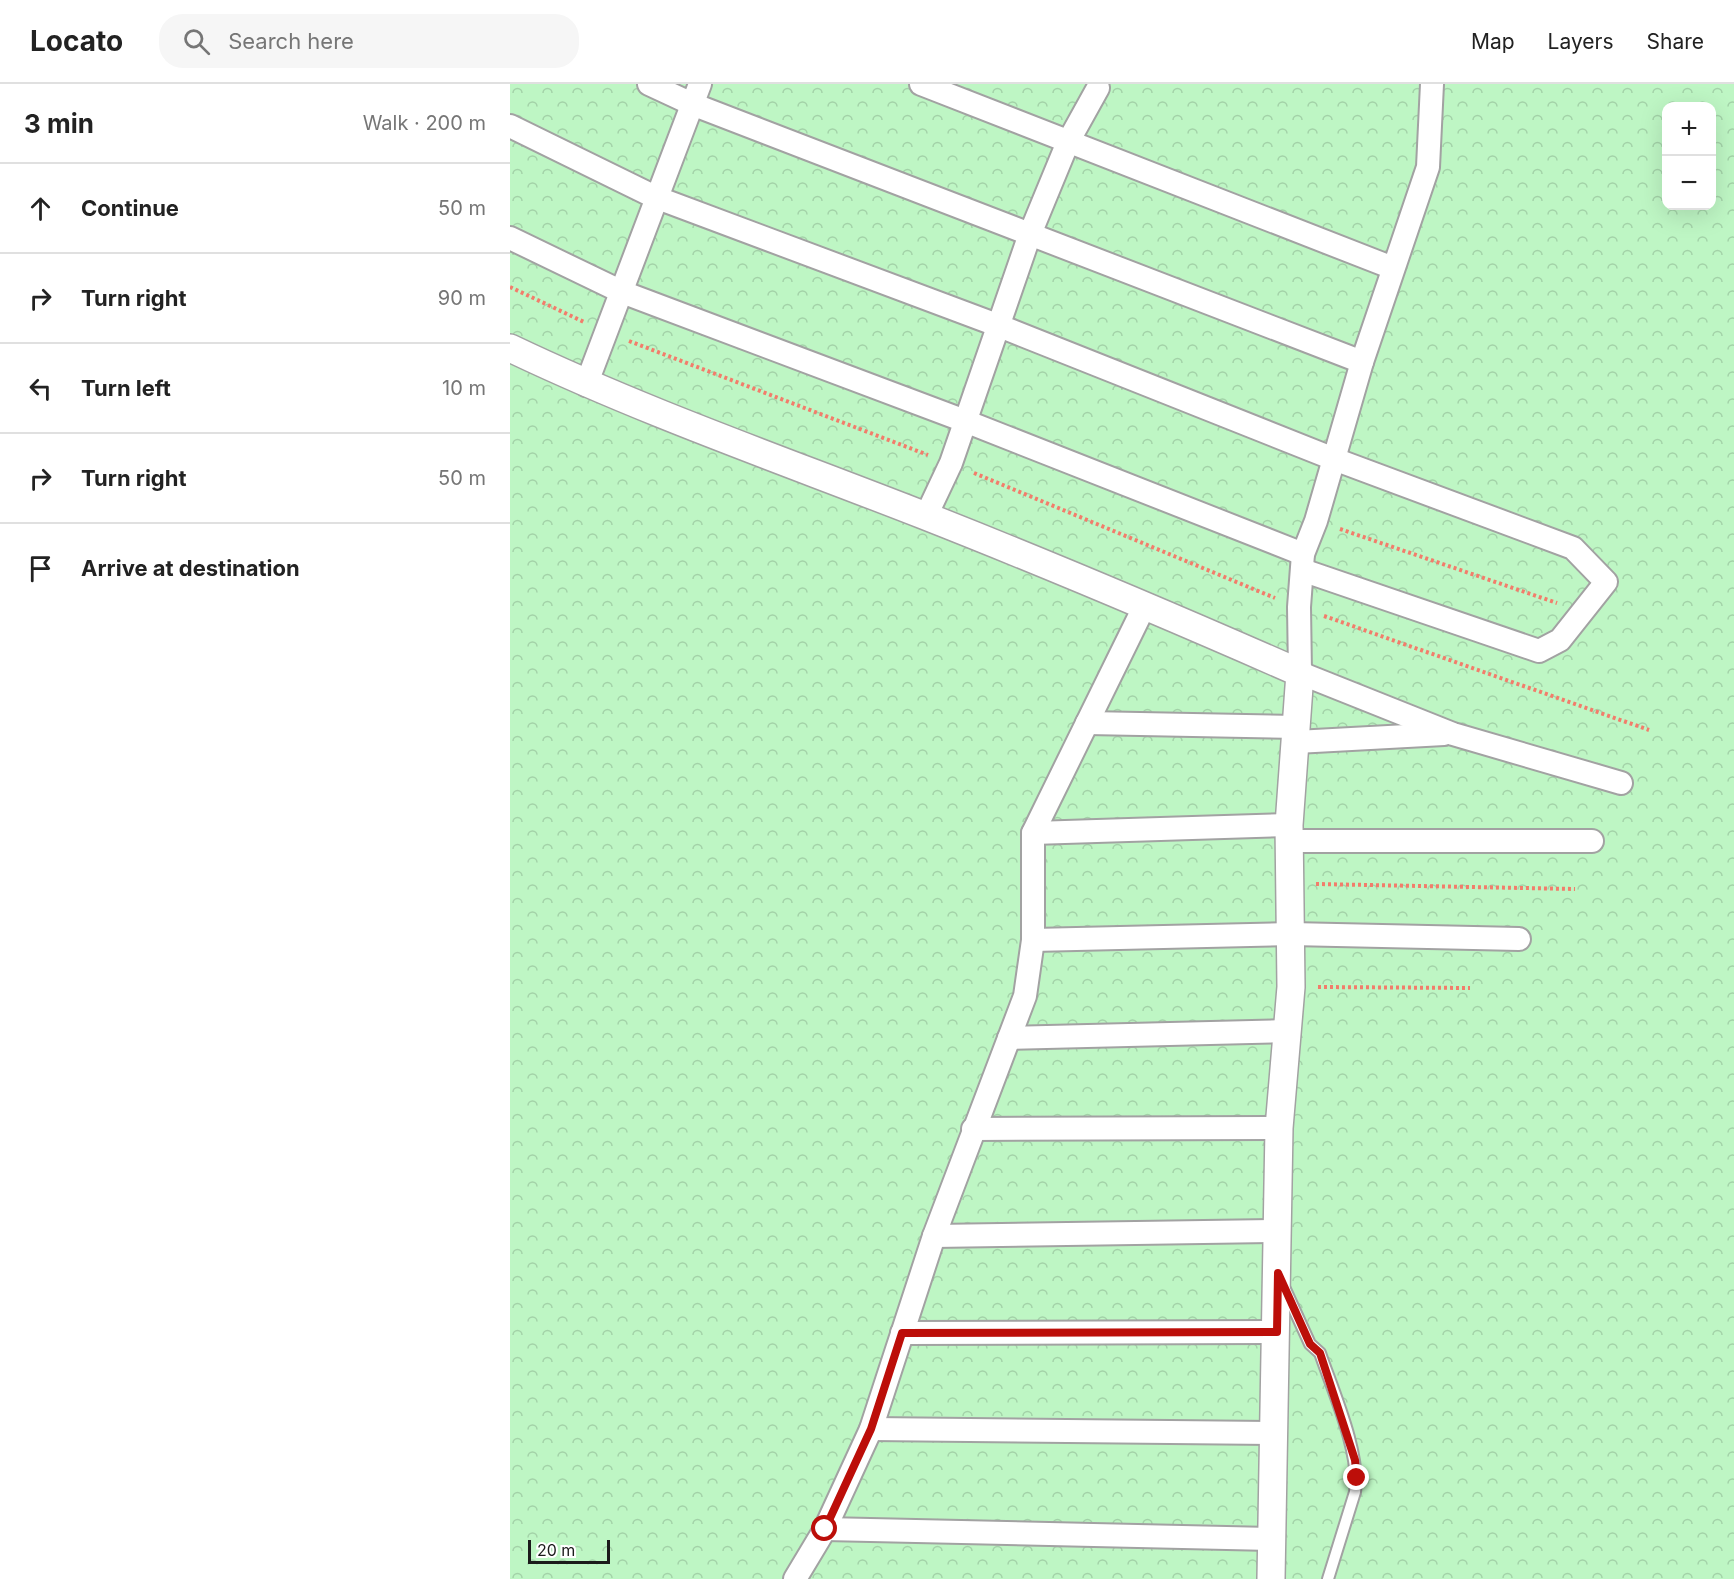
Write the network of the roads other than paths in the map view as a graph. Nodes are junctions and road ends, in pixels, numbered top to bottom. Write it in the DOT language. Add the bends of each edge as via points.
graph roads {
  1 [pos="649,84"];
  2 [pos="921,84"];
  3 [pos="1432,84"];
  4 [pos="1098,88"];
  5 [pos="696,94"];
  6 [pos="510,126"];
  7 [pos="1068,142"];
  8 [pos="655,197"];
  9 [pos="1030,234"];
  10 [pos="510,238"];
  11 [pos="1393,268"];
  12 [pos="622,292"];
  13 [pos="997,325"];
  14 [pos="510,348"];
  15 [pos="1362,362"];
  16 [pos="586,385"];
  17 [pos="965,422"];
  18 [pos="1334,459"];
  19 [pos="926,516"];
  20 [pos="1303,562"];
  21 [pos="1145,605"];
  22 [pos="1300,673"];
  23 [pos="1087,723"];
  24 [pos="1296,734"];
  25 [pos="1453,734"];
  26 [pos="1621,783"];
  27 [pos="1033,833"];
  28 [pos="1289,833"];
  29 [pos="1592,840"];
  30 [pos="1291,934"];
  31 [pos="1519,939"];
  32 [pos="1033,940"];
  33 [pos="1288,1031"];
  34 [pos="1009,1038"];
  35 [pos="1279,1128"];
  36 [pos="973,1129"];
  37 [pos="1278,1231"];
  38 [pos="933,1236"];
  39 [pos="1278,1273"];
  40 [pos="1277,1332"];
  41 [pos="902,1333"];
  42 [pos="871,1429"];
  43 [pos="1275,1433"];
  44 [pos="825,1529"];
  45 [pos="1271,1539"];
  46 [pos="1267,1577"];
  47 [pos="795,1579"];
  48 [pos="1328,1579"];
  1 -- 5 [label="street"];
  2 -- 7 [label="street"];
  3 -- 11 [label="street" via="1428,167"];
  4 -- 7 [label="street"];
  5 -- 8 [label="street"];
  5 -- 9 [label="street"];
  6 -- 8 [label="street"];
  7 -- 9 [label="street"];
  7 -- 11 [label="street"];
  8 -- 12 [label="street"];
  8 -- 13 [label="street"];
  9 -- 13 [label="street"];
  9 -- 15 [label="street"];
  10 -- 12 [label="street"];
  11 -- 15 [label="street"];
  12 -- 16 [label="street"];
  12 -- 17 [label="street"];
  13 -- 17 [label="street"];
  13 -- 18 [label="street"];
  14 -- 16 [label="street"];
  15 -- 18 [label="street"];
  16 -- 19 [label="street"];
  17 -- 19 [label="street"];
  17 -- 20 [label="street"];
  18 -- 20 [label="street"];
  18 -- 20 [label="street" via="1573,548 1606,582 1560,640 1539,651"];
  19 -- 21 [label="street"];
  20 -- 22 [label="street"];
  21 -- 22 [label="street"];
  21 -- 23 [label="street"];
  22 -- 24 [label="street"];
  22 -- 25 [label="street"];
  23 -- 24 [label="street"];
  23 -- 27 [label="street"];
  24 -- 25 [label="street"];
  24 -- 28 [label="street"];
  25 -- 26 [label="street"];
  27 -- 28 [label="street"];
  27 -- 32 [label="street"];
  28 -- 29 [label="street"];
  28 -- 30 [label="street"];
  30 -- 31 [label="street"];
  30 -- 32 [label="street"];
  30 -- 33 [label="street"];
  32 -- 34 [label="street" via="1026,996"];
  33 -- 34 [label="street"];
  33 -- 35 [label="street"];
  34 -- 36 [label="street"];
  35 -- 36 [label="street"];
  35 -- 37 [label="street"];
  36 -- 38 [label="street"];
  37 -- 38 [label="street"];
  37 -- 39 [label="street"];
  38 -- 41 [label="street"];
  39 -- 40 [label="street"];
  39 -- 48 [label="lane" via="1310,1344 1320,1353 1355,1460 1355,1492"];
  40 -- 41 [label="street"];
  40 -- 43 [label="street"];
  41 -- 42 [label="street"];
  42 -- 43 [label="street"];
  42 -- 44 [label="street"];
  43 -- 45 [label="street"];
  44 -- 45 [label="street"];
  44 -- 47 [label="street"];
  45 -- 46 [label="street"];
}
